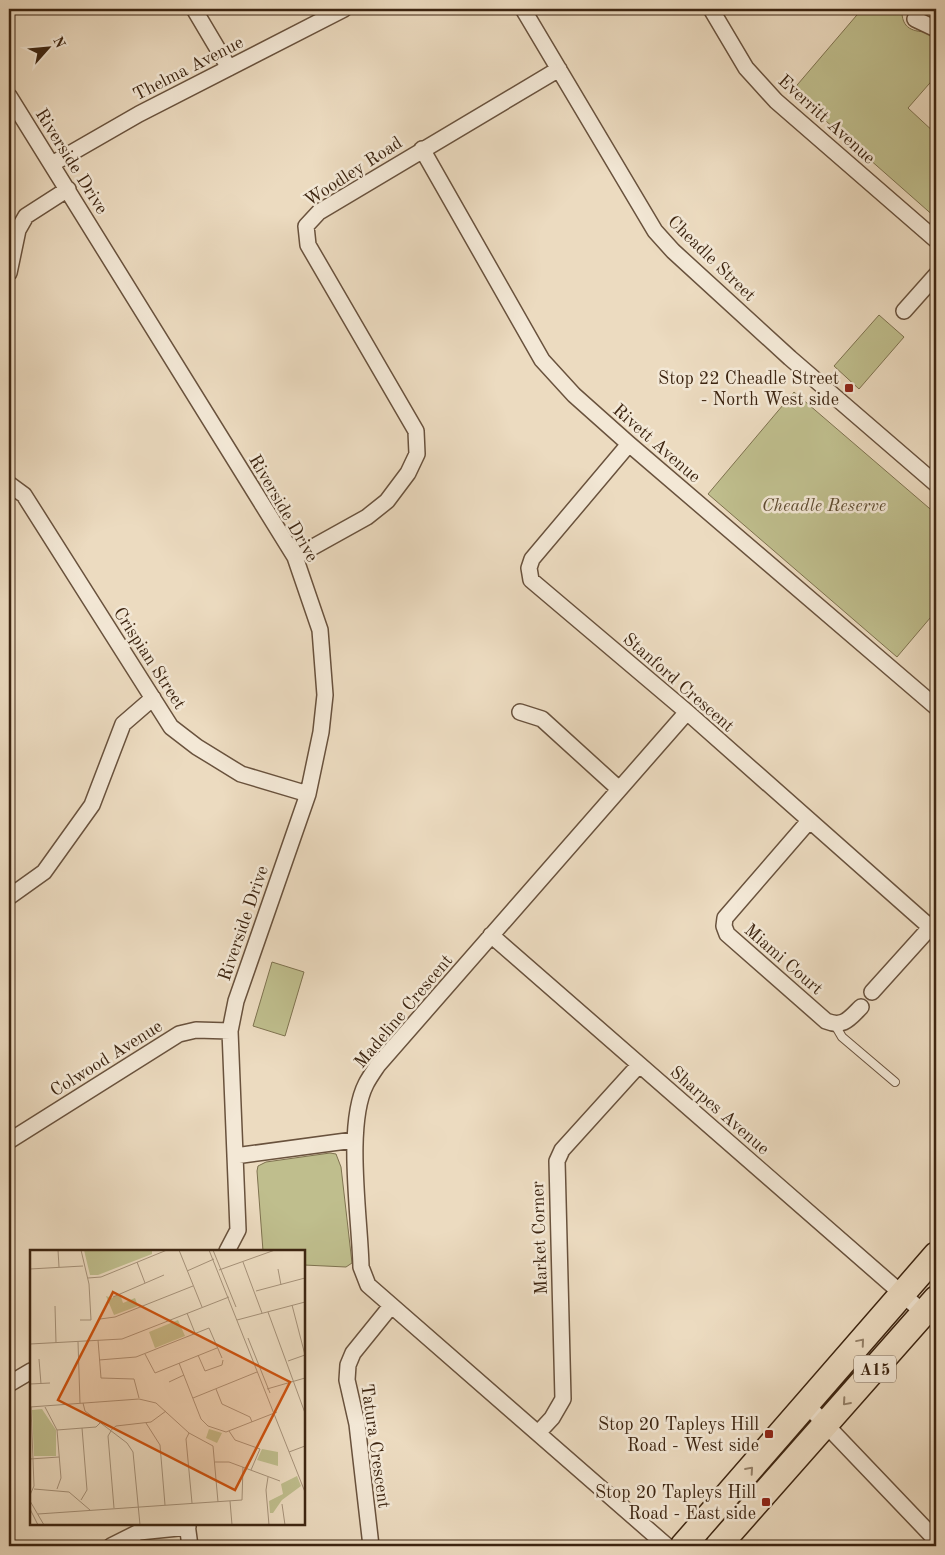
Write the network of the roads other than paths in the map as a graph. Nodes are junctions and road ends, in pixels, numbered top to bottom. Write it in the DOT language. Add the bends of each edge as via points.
graph roads {
  1 [pos="194,9"];
  2 [pos="344,9"];
  3 [pos="523,9"];
  4 [pos="711,9"];
  5 [pos="915,19"];
  6 [pos="936,29"];
  7 [pos="229,68"];
  8 [pos="559,68"];
  9 [pos="9,96"];
  10 [pos="422,149"];
  11 [pos="52,164"];
  12 [pos="68,189"];
  13 [pos="936,240"];
  14 [pos="9,273"];
  15 [pos="936,275"];
  16 [pos="904,312"];
  17 [pos="629,444"];
  18 [pos="9,484"];
  19 [pos="936,484"];
  20 [pos="295,557"];
  21 [pos="153,698"];
  22 [pos="936,707"];
  23 [pos="520,712"];
  24 [pos="686,712"];
  25 [pos="619,789"];
  26 [pos="308,794"];
  27 [pos="809,821"];
  28 [pos="9,897"];
  29 [pos="933,924"];
  30 [pos="491,935"];
  31 [pos="872,992"];
  32 [pos="860,1007"];
  33 [pos="836,1025"];
  34 [pos="230,1031"];
  35 [pos="639,1065"];
  36 [pos="895,1082"];
  37 [pos="354,1140"];
  38 [pos="9,1141"];
  39 [pos="235,1156"];
  40 [pos="228,1250"];
  41 [pos="936,1255"];
  42 [pos="902,1294"];
  43 [pos="391,1306"];
  44 [pos="930,1306"];
  45 [pos="30,1372"];
  46 [pos="9,1384"];
  47 [pos="807,1405"];
  48 [pos="826,1424"];
  49 [pos="539,1432"];
  50 [pos="188,1525"];
  51 [pos="936,1540"];
  52 [pos="111,1546"];
  53 [pos="190,1546"];
  54 [pos="371,1546"];
  55 [pos="668,1546"];
  56 [pos="683,1546"];
  57 [pos="718,1546"];
  1 -- 7 [label="street"];
  2 -- 7 [label="street, Thelma Avenue"];
  3 -- 8 [label="street, Cheadle Street"];
  4 -- 13 [label="street, Everritt Avenue" via="746,68 776,101"];
  5 -- 6 [label="street"];
  7 -- 11 [label="street, Thelma Avenue"];
  8 -- 10 [label="street, Woodley Road"];
  8 -- 19 [label="street, Cheadle Street" via="656,231 673,251 790,358"];
  9 -- 11 [label="street, Riverside Drive"];
  10 -- 17 [label="street, Rivett Avenue" via="542,360 574,395"];
  10 -- 20 [label="street, Woodley Road" via="319,212 306,226 308,245 416,431 417,454 408,473 387,501 367,517"];
  11 -- 12 [label="street, Riverside Drive"];
  12 -- 14 [label="street" via="26,216 18,230"];
  12 -- 20 [label="street, Riverside Drive"];
  15 -- 16 [label="street"];
  17 -- 22 [label="street, Rivett Avenue"];
  17 -- 24 [label="street, Stanford Crescent" via="532,559 529,568 532,580"];
  18 -- 21 [label="street, Crispian Street" via="24,495"];
  20 -- 26 [label="street, Riverside Drive" via="320,630 325,695 322,732"];
  21 -- 26 [label="street, Crispian Street" via="171,727 197,747 241,774"];
  21 -- 28 [label="street" via="123,724 92,805 44,872"];
  23 -- 25 [label="street" via="542,719"];
  24 -- 25 [label="street, Madeline Crescent"];
  24 -- 27 [label="street, Stanford Crescent"];
  25 -- 30 [label="street, Madeline Crescent"];
  26 -- 34 [label="street, Riverside Drive" via="236,1001"];
  27 -- 29 [label="street, Stanford Crescent"];
  27 -- 33 [label="street, Miami Court" via="725,918 724,926 728,934 826,1021"];
  29 -- 31 [label="street"];
  30 -- 35 [label="street, Sharpes Avenue"];
  30 -- 37 [label="street, Madeline Crescent" via="378,1065 365,1085"];
  32 -- 33 [label="street" via="846,1023"];
  33 -- 36 [label="lane" via="842,1037"];
  34 -- 38 [label="street, Colwood Avenue" via="196,1030 179,1034"];
  34 -- 39 [label="street, Riverside Drive"];
  35 -- 42 [label="street, Sharpes Avenue"];
  35 -- 49 [label="street, Market Corner" via="562,1150 557,1161 563,1398 552,1418"];
  37 -- 39 [label="street"];
  37 -- 43 [label="street, Madeline Crescent" via="361,1267 368,1285"];
  39 -- 40 [label="street, Riverside Drive" via="238,1230"];
  41 -- 42 [label="main road, A15"];
  42 -- 44 [label="street, Sharpes Avenue"];
  47 -- 42 [label="main road, A15, one-way"];
  43 -- 49 [label="street, Madeline Crescent"];
  43 -- 54 [label="street, Tatura Crescent" via="353,1353 348,1365 347,1380 357,1424"];
  44 -- 48 [label="main road, A15, one-way"];
  45 -- 46 [label="street"];
  47 -- 48 [label="street"];
  56 -- 47 [label="main road, A15, one-way"];
  48 -- 51 [label="street"];
  48 -- 57 [label="main road, A15"];
  49 -- 55 [label="street, Madeline Crescent"];
  50 -- 52 [label="street" via="139,1532"];
  50 -- 53 [label="street"];
}
